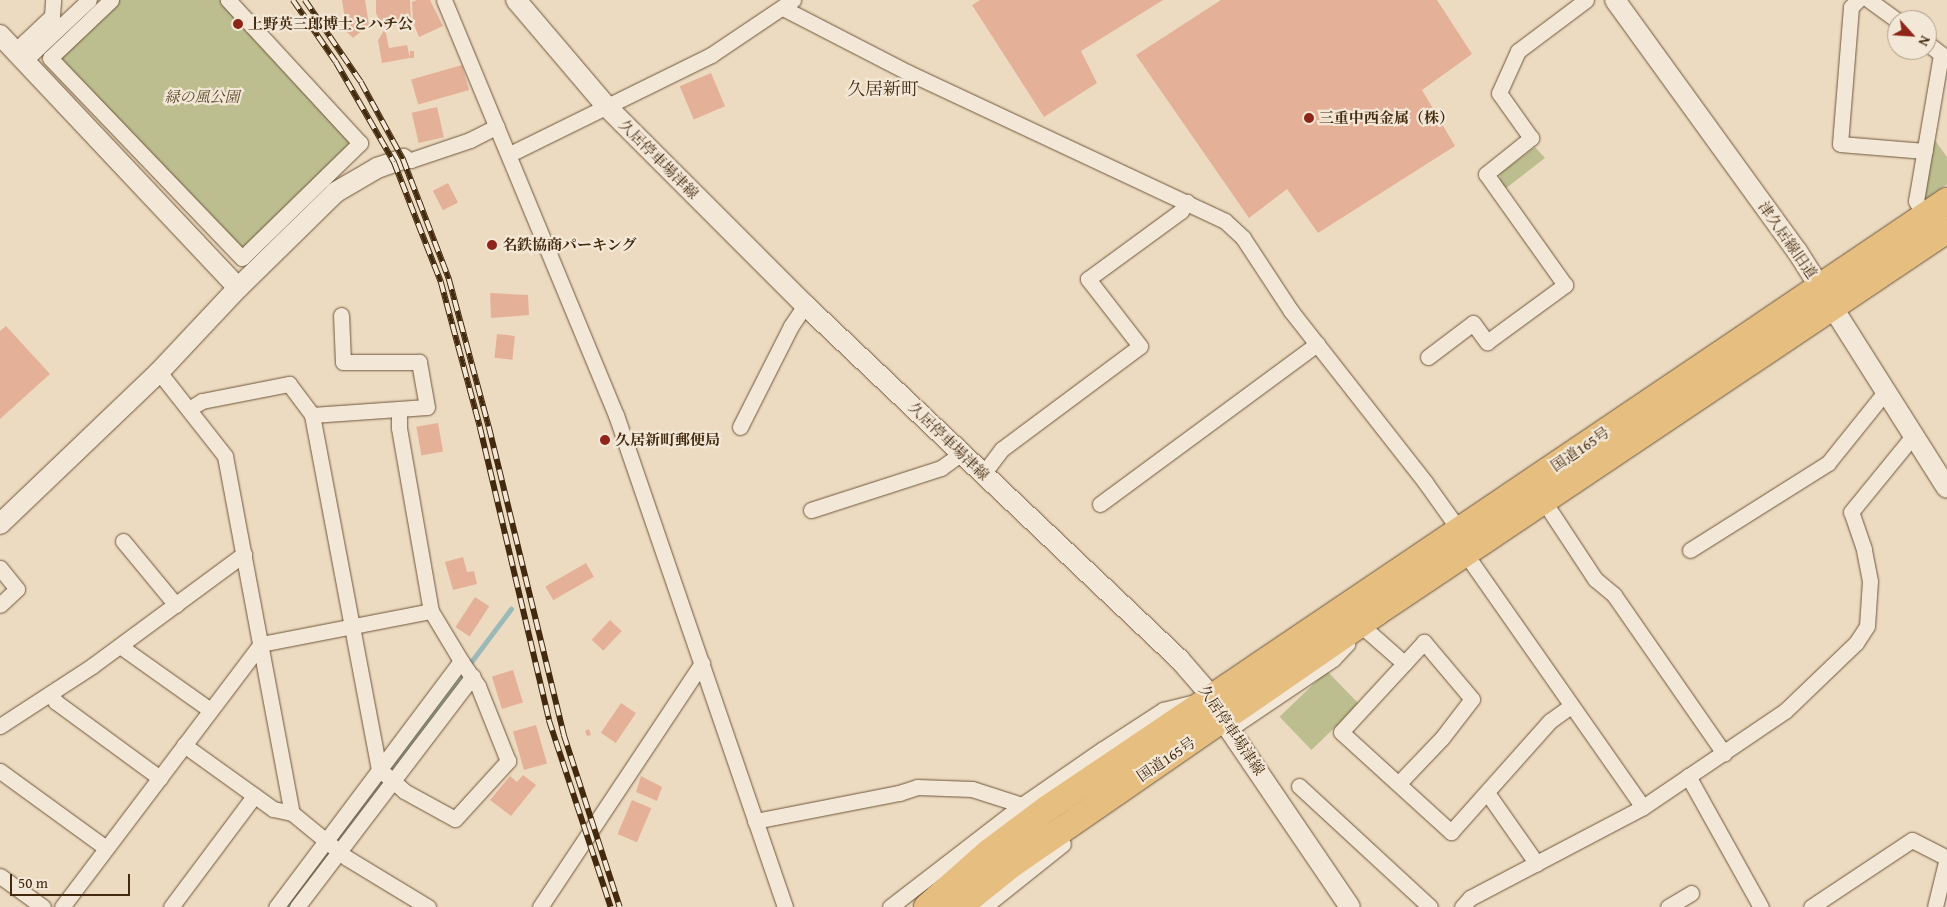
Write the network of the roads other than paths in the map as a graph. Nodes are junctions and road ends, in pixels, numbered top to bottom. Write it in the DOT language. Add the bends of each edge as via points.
graph roads {
  1 [pos="53,0"];
  2 [pos="89,0"];
  3 [pos="111,0"];
  4 [pos="228,0"];
  5 [pos="444,0"];
  6 [pos="516,0"];
  7 [pos="1586,0"];
  8 [pos="1615,0"];
  9 [pos="1858,0"];
  10 [pos="1869,0"];
  11 [pos="788,4"];
  12 [pos="1887,12"];
  13 [pos="0,35"];
  14 [pos="1937,51"];
  15 [pos="20,56"];
  16 [pos="607,107"];
  17 [pos="497,126"];
  18 [pos="1925,151"];
  19 [pos="510,154"];
  20 [pos="403,159"];
  21 [pos="1947,201"];
  22 [pos="1187,202"];
  23 [pos="1924,216"];
  24 [pos="1947,230"];
  25 [pos="238,288"];
  26 [pos="1826,296"];
  27 [pos="805,305"];
  28 [pos="341,315"];
  29 [pos="1317,344"];
  30 [pos="1428,357"];
  31 [pos="159,372"];
  32 [pos="1885,392"];
  33 [pos="189,409"];
  34 [pos="399,409"];
  35 [pos="312,416"];
  36 [pos="740,427"];
  37 [pos="1913,436"];
  38 [pos="962,453"];
  39 [pos="983,474"];
  40 [pos="1947,488"];
  41 [pos="1543,500"];
  42 [pos="1100,504"];
  43 [pos="811,510"];
  44 [pos="0,524"];
  45 [pos="123,540"];
  46 [pos="1462,542"];
  47 [pos="1690,550"];
  48 [pos="244,554"];
  49 [pos="0,568"];
  50 [pos="176,604"];
  51 [pos="0,605"];
  52 [pos="431,612"];
  53 [pos="1370,620"];
  54 [pos="351,626"];
  55 [pos="261,644"];
  56 [pos="120,646"];
  57 [pos="702,663"];
  58 [pos="1404,663"];
  59 [pos="467,668"];
  60 [pos="50,694"];
  61 [pos="1212,697"];
  62 [pos="1572,706"];
  63 [pos="210,710"];
  64 [pos="1227,724"];
  65 [pos="0,726"];
  66 [pos="184,744"];
  67 [pos="1724,753"];
  68 [pos="0,771"];
  69 [pos="386,775"];
  70 [pos="1688,776"];
  71 [pos="160,778"];
  72 [pos="1399,783"];
  73 [pos="1299,786"];
  74 [pos="1488,794"];
  75 [pos="254,796"];
  76 [pos="1022,805"];
  77 [pos="1643,807"];
  78 [pos="292,813"];
  79 [pos="755,821"];
  80 [pos="332,847"];
  81 [pos="106,848"];
  82 [pos="1947,858"];
  83 [pos="1537,864"];
  84 [pos="0,876"];
  85 [pos="1691,893"];
  86 [pos="928,905"];
  87 [pos="43,907"];
  88 [pos="62,907"];
  89 [pos="172,907"];
  90 [pos="276,907"];
  91 [pos="298,907"];
  92 [pos="426,907"];
  93 [pos="540,907"];
  94 [pos="785,907"];
  95 [pos="890,907"];
  96 [pos="959,907"];
  97 [pos="984,907"];
  98 [pos="1350,907"];
  99 [pos="1430,907"];
  100 [pos="1462,907"];
  101 [pos="1668,907"];
  102 [pos="1761,907"];
  103 [pos="1811,907"];
  104 [pos="1935,907"];
  1 -- 15 [label="street" via="52,16"];
  2 -- 15 [label="street"];
  3 -- 4 [label="street" via="50,58 242,258 360,143"];
  5 -- 17 [label="street"];
  6 -- 16 [label="street, 久居停車場津線"];
  7 -- 30 [label="street" via="1518,51 1499,93 1530,138 1486,174 1565,285 1487,342 1473,324"];
  8 -- 26 [label="street, 津久居線旧道"];
  9 -- 18 [label="street" via="1851,7 1840,144"];
  10 -- 12 [label="street"];
  11 -- 16 [label="street" via="711,55"];
  11 -- 22 [label="street" via="907,72"];
  13 -- 15 [label="street"];
  14 -- 18 [label="street" via="1941,54"];
  15 -- 25 [label="street"];
  16 -- 19 [label="street"];
  16 -- 27 [label="street, 久居停車場津線"];
  17 -- 19 [label="street"];
  17 -- 20 [label="street" via="470,140 411,160"];
  18 -- 23 [label="street" via="1916,201"];
  19 -- 57 [label="street" via="616,415"];
  20 -- 25 [label="street" via="377,168 336,192"];
  21 -- 23 [label="highway, 国道165号"];
  22 -- 29 [label="street" via="1225,221 1244,238"];
  22 -- 39 [label="street" via="1181,211 1088,279 1140,346 1002,448"];
  23 -- 26 [label="highway, 国道165号"];
  24 -- 26 [label="highway, 国道165号"];
  25 -- 31 [label="street"];
  26 -- 32 [label="street, 津久居線旧道"];
  26 -- 41 [label="highway, 国道165号"];
  26 -- 46 [label="highway, 国道165号"];
  27 -- 36 [label="street"];
  27 -- 38 [label="street, 久居停車場津線"];
  28 -- 34 [label="street" via="343,362 419,362 427,407"];
  29 -- 42 [label="street"];
  29 -- 46 [label="street" via="1425,482"];
  31 -- 33 [label="street"];
  31 -- 44 [label="street"];
  32 -- 37 [label="street, 津久居線旧道"];
  32 -- 47 [label="street" via="1828,463"];
  33 -- 35 [label="street" via="202,401 289,384"];
  33 -- 48 [label="street" via="226,456"];
  34 -- 35 [label="street"];
  34 -- 52 [label="street" via="399,428"];
  35 -- 54 [label="street"];
  37 -- 40 [label="street, 津久居線旧道"];
  37 -- 67 [label="street" via="1851,512 1864,549 1870,580 1867,626 1784,711"];
  38 -- 39 [label="street, 久居停車場津線"];
  38 -- 43 [label="street" via="941,468"];
  39 -- 61 [label="street, 久居停車場津線" via="1180,660"];
  41 -- 46 [label="highway, 国道165号"];
  41 -- 67 [label="street" via="1595,579 1614,595"];
  45 -- 50 [label="street"];
  46 -- 53 [label="highway, 国道165号"];
  46 -- 61 [label="highway, 国道165号"];
  46 -- 62 [label="street"];
  48 -- 50 [label="street"];
  48 -- 55 [label="street"];
  49 -- 51 [label="street" via="17,589"];
  50 -- 56 [label="street"];
  52 -- 54 [label="street"];
  52 -- 59 [label="street"];
  53 -- 58 [label="street"];
  53 -- 64 [label="highway, 国道165号"];
  54 -- 55 [label="street"];
  54 -- 69 [label="street"];
  55 -- 63 [label="street"];
  55 -- 78 [label="street"];
  56 -- 60 [label="street"];
  56 -- 63 [label="street"];
  57 -- 79 [label="street"];
  57 -- 93 [label="street"];
  58 -- 72 [label="street" via="1341,732"];
  58 -- 72 [label="street" via="1424,642 1472,699 1442,738"];
  59 -- 69 [label="street"];
  59 -- 69 [label="street" via="508,761 455,819"];
  60 -- 65 [label="street"];
  60 -- 71 [label="street" via="56,702"];
  61 -- 64 [label="street, 久居停車場津線"];
  61 -- 76 [label="street, 国道165号" via="1163,710"];
  61 -- 86 [label="highway, 国道165号" via="1048,808 988,853"];
  62 -- 74 [label="street" via="1550,721"];
  62 -- 77 [label="street"];
  63 -- 66 [label="street"];
  64 -- 96 [label="highway, 国道165号" via="1011,865"];
  64 -- 97 [label="street, 国道165号" via="1053,851"];
  64 -- 98 [label="street, 久居停車場津線"];
  66 -- 71 [label="street"];
  66 -- 75 [label="street"];
  67 -- 70 [label="street"];
  68 -- 81 [label="street"];
  69 -- 80 [label="street"];
  70 -- 77 [label="street"];
  70 -- 102 [label="street"];
  71 -- 81 [label="street"];
  72 -- 74 [label="street" via="1451,832"];
  73 -- 99 [label="street"];
  74 -- 83 [label="street"];
  75 -- 78 [label="street" via="273,808"];
  75 -- 89 [label="street"];
  76 -- 79 [label="street" via="972,789 917,787"];
  76 -- 95 [label="street, 国道165号"];
  77 -- 83 [label="street"];
  78 -- 80 [label="street"];
  79 -- 94 [label="street"];
  80 -- 90 [label="street"];
  80 -- 91 [label="street"];
  80 -- 92 [label="street"];
  81 -- 88 [label="street"];
  82 -- 103 [label="street" via="1912,840"];
  82 -- 104 [label="street"];
  83 -- 100 [label="street" via="1470,898"];
  84 -- 87 [label="street"];
  85 -- 101 [label="street"];
}
